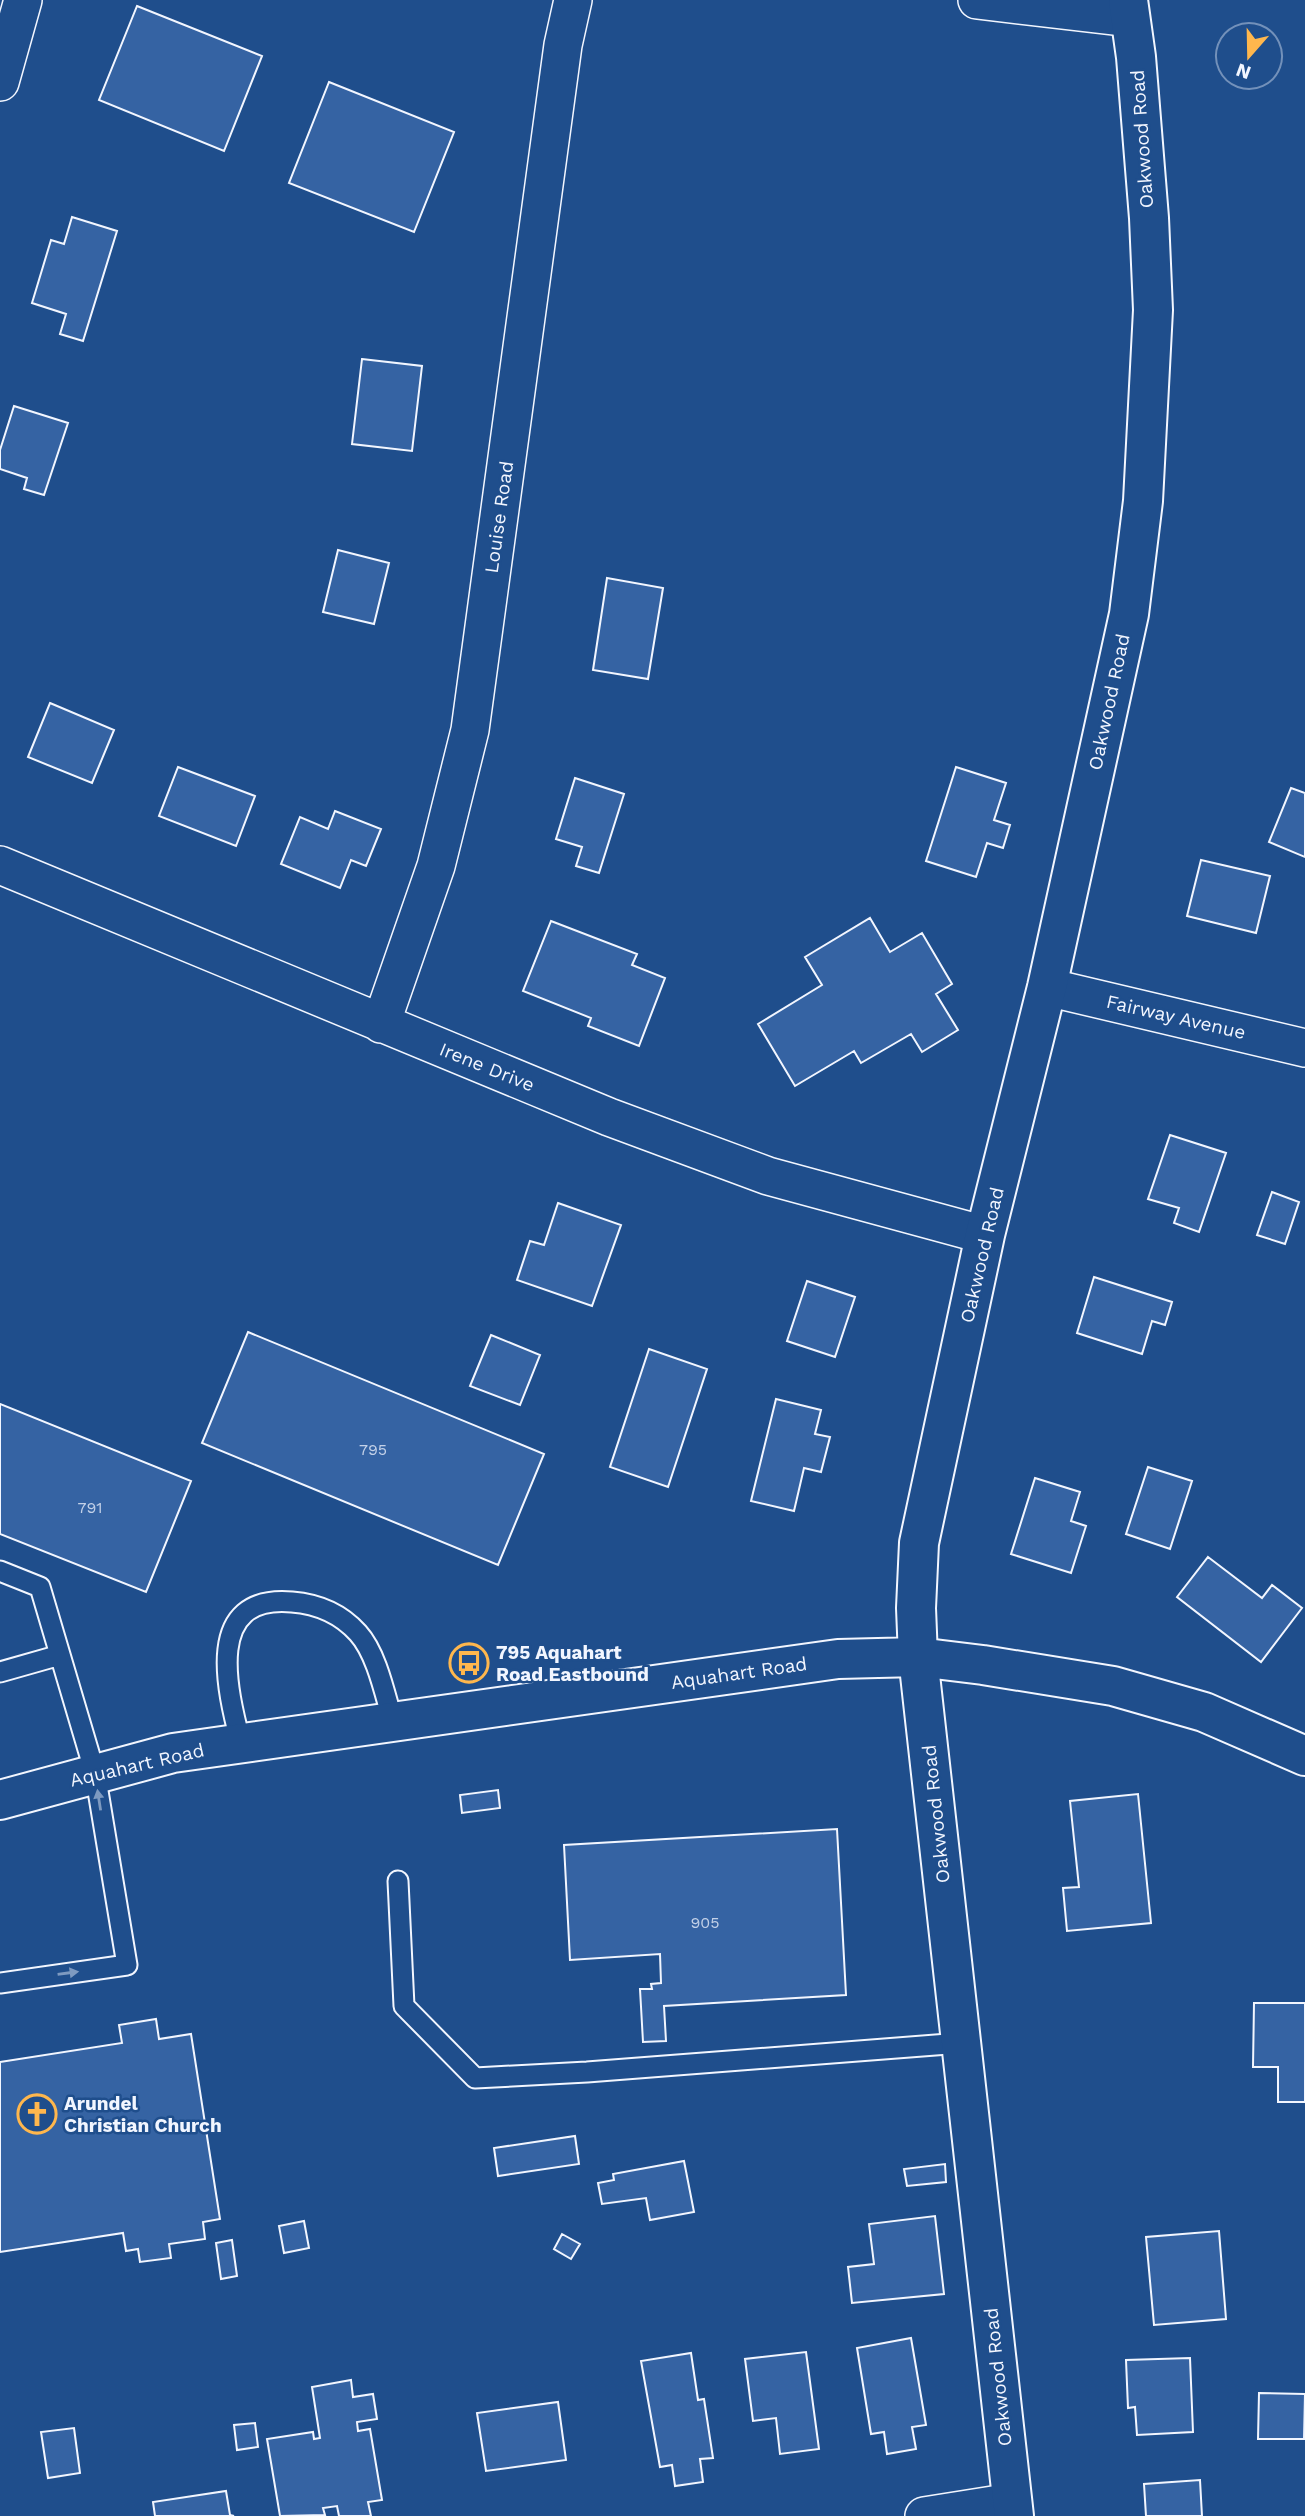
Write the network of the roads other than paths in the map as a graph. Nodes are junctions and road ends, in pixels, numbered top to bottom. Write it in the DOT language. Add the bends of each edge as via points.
graph roads {
  1 [pos="23,0"];
  2 [pos="573,0"];
  3 [pos="977,0"];
  4 [pos="1129,9"];
  5 [pos="0,82"];
  6 [pos="0,865"];
  7 [pos="1047,987"];
  8 [pos="381,1024"];
  9 [pos="1305,1048"];
  10 [pos="985,1235"];
  11 [pos="0,1571"];
  12 [pos="60,1655"];
  13 [pos="918,1657"];
  14 [pos="0,1672"];
  15 [pos="393,1722"];
  16 [pos="241,1744"];
  17 [pos="1305,1756"];
  18 [pos="95,1773"];
  19 [pos="0,1800"];
  20 [pos="398,1881"];
  21 [pos="0,1983"];
  22 [pos="961,2043"];
  23 [pos="1013,2509"];
  24 [pos="923,2516"];
  1 -- 5 [label="street"];
  2 -- 8 [label="street, Louise Road" via="563,45 470,730 436,866"];
  3 -- 4 [label="street"];
  4 -- 7 [label="street, Oakwood Road" via="1153,310 1143,501 1129,614"];
  6 -- 8 [label="street, Irene Drive"];
  7 -- 9 [label="street, Fairway Avenue"];
  7 -- 10 [label="street, Oakwood Road"];
  8 -- 10 [label="street, Irene Drive" via="768,1176"];
  10 -- 13 [label="street, Oakwood Road" via="919,1543"];
  11 -- 12 [label="lane" via="40,1587"];
  12 -- 14 [label="lane"];
  12 -- 18 [label="lane"];
  13 -- 15 [label="street, Aquahart Road" via="838,1658"];
  13 -- 17 [label="street, Aquahart Road" via="1113,1686 1204,1712"];
  13 -- 22 [label="street, Oakwood Road"];
  15 -- 16 [label="street, Aquahart Road"];
  15 -- 16 [label="lane" via="377,1668 359,1633 323,1608 280,1601 245,1610 234,1622 226,1662"];
  16 -- 18 [label="street, Aquahart Road" via="173,1753"];
  18 -- 19 [label="street, Aquahart Road"];
  21 -- 18 [label="lane, one-way" via="127,1965"];
  20 -- 22 [label="lane" via="404,2006 475,2078"];
  22 -- 23 [label="street, Oakwood Road"];
  23 -- 24 [label="street"];
}
